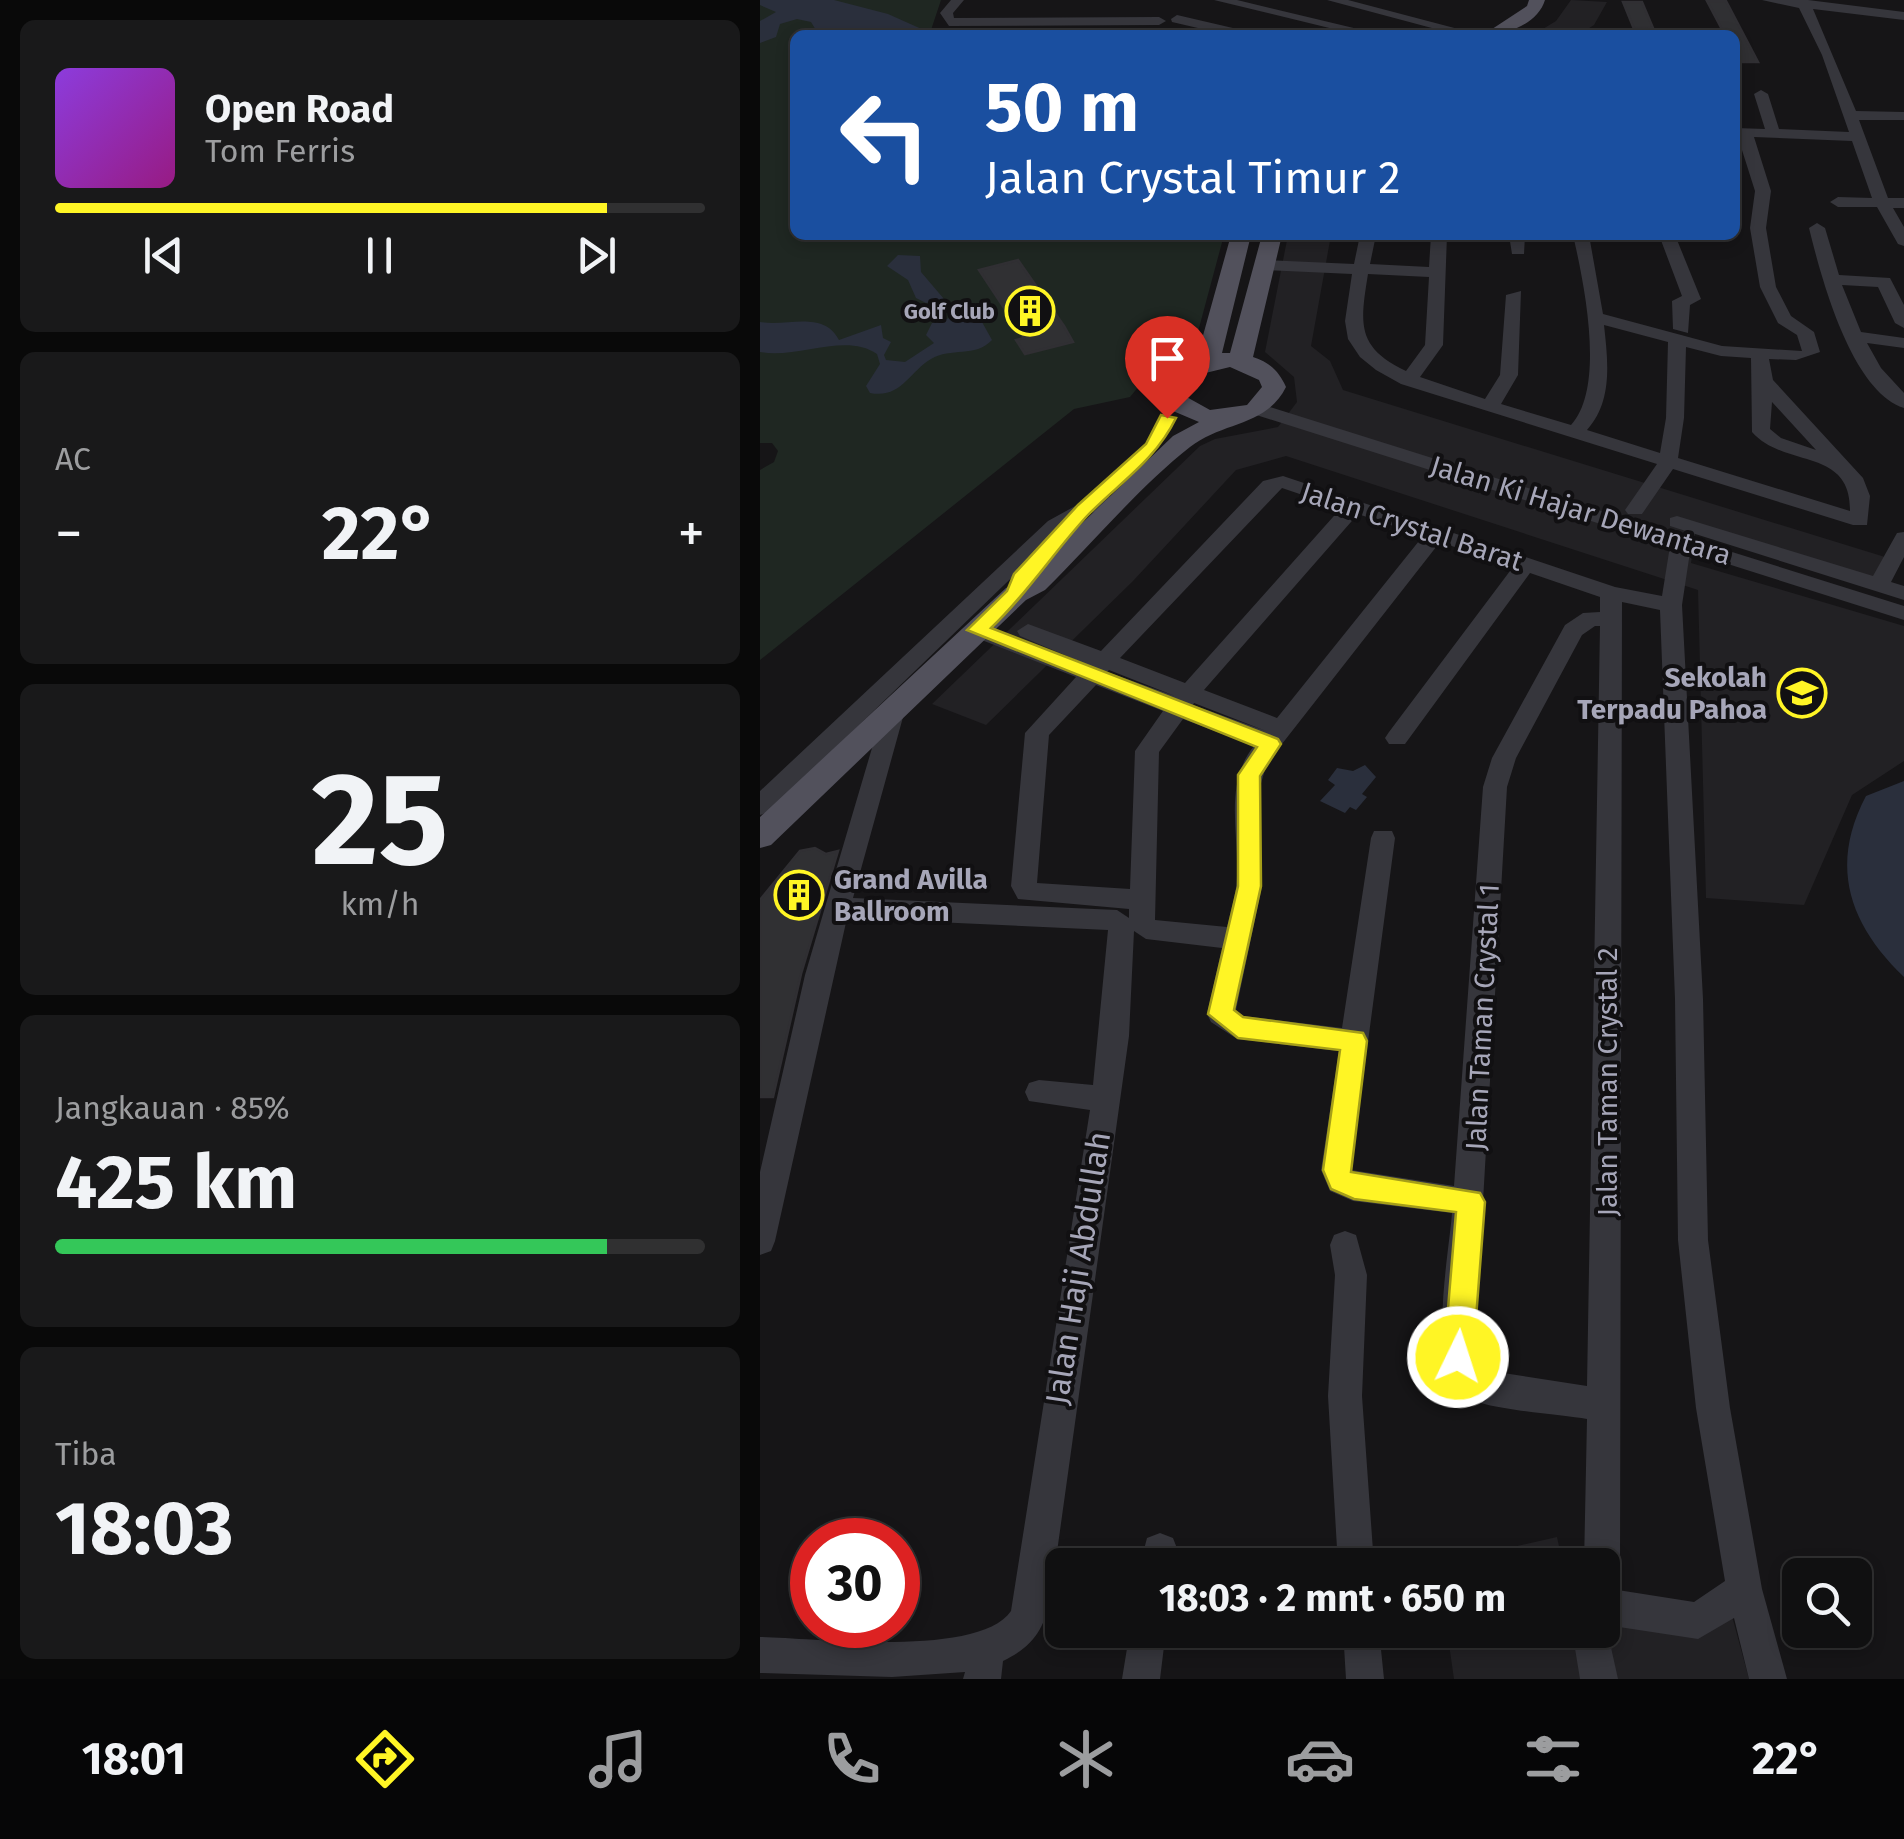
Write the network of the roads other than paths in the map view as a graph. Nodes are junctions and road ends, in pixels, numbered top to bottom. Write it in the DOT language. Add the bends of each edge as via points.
graph roads {
  1 [pos="958,0"];
  2 [pos="1220,0"];
  3 [pos="1365,0"];
  4 [pos="1379,0"];
  5 [pos="1537,0"];
  6 [pos="1768,0"];
  7 [pos="1819,0"];
  8 [pos="1342,1"];
  9 [pos="1803,2"];
  10 [pos="1189,5"];
  11 [pos="1554,12"];
  12 [pos="1854,12"];
  13 [pos="1904,12"];
  14 [pos="1177,19"];
  15 [pos="1811,20"];
  16 [pos="1465,21"];
  17 [pos="1156,28"];
  18 [pos="1222,30"];
  19 [pos="1354,30"];
  20 [pos="1455,30"];
  21 [pos="1482,30"];
  22 [pos="1504,30"];
  23 [pos="1527,30"];
  24 [pos="1760,94"];
  25 [pos="1848,114"];
  26 [pos="1904,116"];
  27 [pos="1740,132"];
  28 [pos="1773,132"];
  29 [pos="1856,137"];
  30 [pos="1838,202"];
  31 [pos="1882,203"];
  32 [pos="1904,204"];
  33 [pos="1817,228"];
  34 [pos="1240,240"];
  35 [pos="1367,240"];
  36 [pos="1439,240"];
  37 [pos="1583,240"];
  38 [pos="1669,240"];
  39 [pos="1904,240"];
  40 [pos="1268,252"];
  41 [pos="1362,264"];
  42 [pos="1437,268"];
  43 [pos="1835,280"];
  44 [pos="1515,295"];
  45 [pos="1594,317"];
  46 [pos="1786,321"];
  47 [pos="1904,323"];
  48 [pos="1837,327"];
  49 [pos="1679,334"];
  50 [pos="1904,342"];
  51 [pos="1760,356"];
  52 [pos="1208,361"];
  53 [pos="1240,361"];
  54 [pos="1407,380"];
  55 [pos="1764,383"];
  56 [pos="1171,397"];
  57 [pos="1904,402"];
  58 [pos="1264,403"];
  59 [pos="1491,404"];
  60 [pos="1224,418"];
  61 [pos="1575,432"];
  62 [pos="1834,459"];
  63 [pos="1668,462"];
  64 [pos="1116,501"];
  65 [pos="1354,506"];
  66 [pos="1084,509"];
  67 [pos="1635,510"];
  68 [pos="1436,534"];
  69 [pos="1904,538"];
  70 [pos="1681,542"];
  71 [pos="1526,564"];
  72 [pos="1878,586"];
  73 [pos="1904,593"];
  74 [pos="1016,594"];
  75 [pos="1672,605"];
  76 [pos="1610,607"];
  77 [pos="1904,613"];
  78 [pos="984,624"];
  79 [pos="1096,667"];
  80 [pos="1183,700"];
  81 [pos="893,710"];
  82 [pos="1277,736"];
  83 [pos="1397,738"];
  84 [pos="760,806"];
  85 [pos="760,836"];
  86 [pos="1383,838"];
  87 [pos="1142,900"];
  88 [pos="836,907"];
  89 [pos="1238,939"];
  90 [pos="1354,1041"];
  91 [pos="1039,1092"];
  92 [pos="1104,1099"];
  93 [pos="1471,1202"];
  94 [pos="760,1240"];
  95 [pos="1345,1244"];
  96 [pos="1606,1405"];
  97 [pos="1355,1548"];
  98 [pos="1603,1548"];
  99 [pos="1744,1590"];
  100 [pos="1620,1609"];
  101 [pos="1146,1648"];
  102 [pos="1362,1648"];
  103 [pos="1593,1648"];
  104 [pos="764,1663"];
  105 [pos="984,1663"];
  106 [pos="1142,1679"];
  107 [pos="1365,1679"];
  108 [pos="1598,1679"];
  109 [pos="1768,1679"];
  1 -- 17 [label="street" via="946,13 949,22"];
  2 -- 19 [label="street"];
  3 -- 21 [label="street"];
  4 -- 16 [label="street"];
  5 -- 22 [label="main road"];
  6 -- 9 [label="street"];
  7 -- 12 [label="street"];
  8 -- 20 [label="street"];
  9 -- 12 [label="street"];
  9 -- 15 [label="street"];
  10 -- 14 [label="street"];
  10 -- 17 [label="street"];
  11 -- 23 [label="main road"];
  12 -- 13 [label="street"];
  12 -- 15 [label="street"];
  14 -- 17 [label="street"];
  14 -- 18 [label="street"];
  15 -- 25 [label="street"];
  24 -- 28 [label="street"];
  25 -- 26 [label="street"];
  25 -- 29 [label="street"];
  27 -- 28 [label="street"];
  27 -- 46 [label="street" via="1763,191 1762,265"];
  28 -- 29 [label="street"];
  29 -- 31 [label="street"];
  30 -- 31 [label="street"];
  31 -- 32 [label="street"];
  31 -- 39 [label="street"];
  33 -- 43 [label="street"];
  34 -- 52 [label="main road"];
  35 -- 41 [label="street"];
  36 -- 42 [label="street"];
  37 -- 45 [label="street"];
  38 -- 49 [label="street" via="1692,299 1680,300"];
  40 -- 41 [label="street"];
  40 -- 53 [label="main road"];
  41 -- 42 [label="street"];
  41 -- 54 [label="street" via="1355,341 1368,360"];
  42 -- 54 [label="street" via="1434,345"];
  43 -- 47 [label="street" via="1884,282"];
  43 -- 48 [label="street"];
  44 -- 59 [label="street" via="1509,375"];
  45 -- 49 [label="street"];
  45 -- 61 [label="street" via="1595,402"];
  46 -- 48 [label="street"];
  46 -- 51 [label="street" via="1803,330 1804,353"];
  48 -- 50 [label="street"];
  48 -- 57 [label="street"];
  49 -- 51 [label="street"];
  49 -- 63 [label="street"];
  51 -- 55 [label="street"];
  52 -- 53 [label="main road"];
  52 -- 56 [label="main road" via="1173,379"];
  53 -- 58 [label="main road" via="1271,379"];
  54 -- 59 [label="street"];
  55 -- 62 [label="street"];
  55 -- 62 [label="street" via="1761,431"];
  56 -- 60 [label="main road" via="1190,413"];
  56 -- 66 [label="main road" via="1153,446"];
  58 -- 60 [label="main road"];
  58 -- 67 [label="street, Jalan Ki Hajar Dewantara"];
  58 -- 70 [label="street, Jalan Ki Hajar Dewantara"];
  59 -- 61 [label="street"];
  60 -- 64 [label="main road" via="1190,435"];
  61 -- 63 [label="street"];
  62 -- 63 [label="street" via="1859,493 1868,523"];
  63 -- 67 [label="street"];
  64 -- 66 [label="street"];
  64 -- 74 [label="main road" via="1036,584"];
  65 -- 68 [label="street, Jalan Crystal Barat"];
  65 -- 79 [label="street, Jalan Crystal Barat" via="1283,482 1270,485"];
  65 -- 80 [label="street"];
  66 -- 74 [label="main road" via="1021,578"];
  66 -- 84 [label="street" via="1054,525"];
  67 -- 72 [label="street, Jalan Ki Hajar Dewantara"];
  68 -- 71 [label="street, Jalan Crystal Barat"];
  68 -- 82 [label="street"];
  69 -- 72 [label="street"];
  70 -- 75 [label="street"];
  70 -- 77 [label="street, Jalan Ki Hajar Dewantara"];
  71 -- 76 [label="street, Jalan Crystal Barat"];
  71 -- 83 [label="street"];
  72 -- 73 [label="street, Jalan Ki Hajar Dewantara"];
  74 -- 78 [label="main road"];
  75 -- 76 [label="street, Jalan Crystal Barat"];
  75 -- 99 [label="street" via="1693,1240"];
  76 -- 93 [label="street, Jalan Taman Crystal 1" via="1573,630 1495,787"];
  76 -- 96 [label="street, Jalan Taman Crystal 2"];
  78 -- 79 [label="street"];
  78 -- 81 [label="main road"];
  79 -- 80 [label="street"];
  79 -- 87 [label="street" via="1037,733 1024,886 1033,895"];
  80 -- 82 [label="street"];
  80 -- 87 [label="street" via="1146,751"];
  81 -- 85 [label="main road"];
  81 -- 88 [label="street"];
  82 -- 89 [label="street" via="1249,775 1250,886"];
  86 -- 90 [label="street"];
  87 -- 89 [label="street" via="1142,920 1153,932"];
  88 -- 92 [label="street, Jalan Haji Abdullah" via="1118,920 1115,1036"];
  88 -- 94 [label="street"];
  89 -- 90 [label="street" via="1222,1007 1227,1023"];
  90 -- 93 [label="street" via="1336,1170 1341,1181"];
  91 -- 92 [label="street"];
  92 -- 105 [label="street, Jalan Haji Abdullah" via="1030,1609 1016,1635"];
  93 -- 96 [label="street, Jalan Taman Crystal 1" via="1458,1357 1463,1372 1476,1385"];
  95 -- 97 [label="street"];
  96 -- 98 [label="street, Jalan Taman Crystal 2"];
  99 -- 100 [label="street" via="1698,1621"];
  99 -- 109 [label="street"];
  101 -- 106 [label="street"];
  102 -- 107 [label="street"];
  103 -- 108 [label="street"];
  104 -- 105 [label="street, Jalan Haji Abdullah" via="920,1657"];
}
